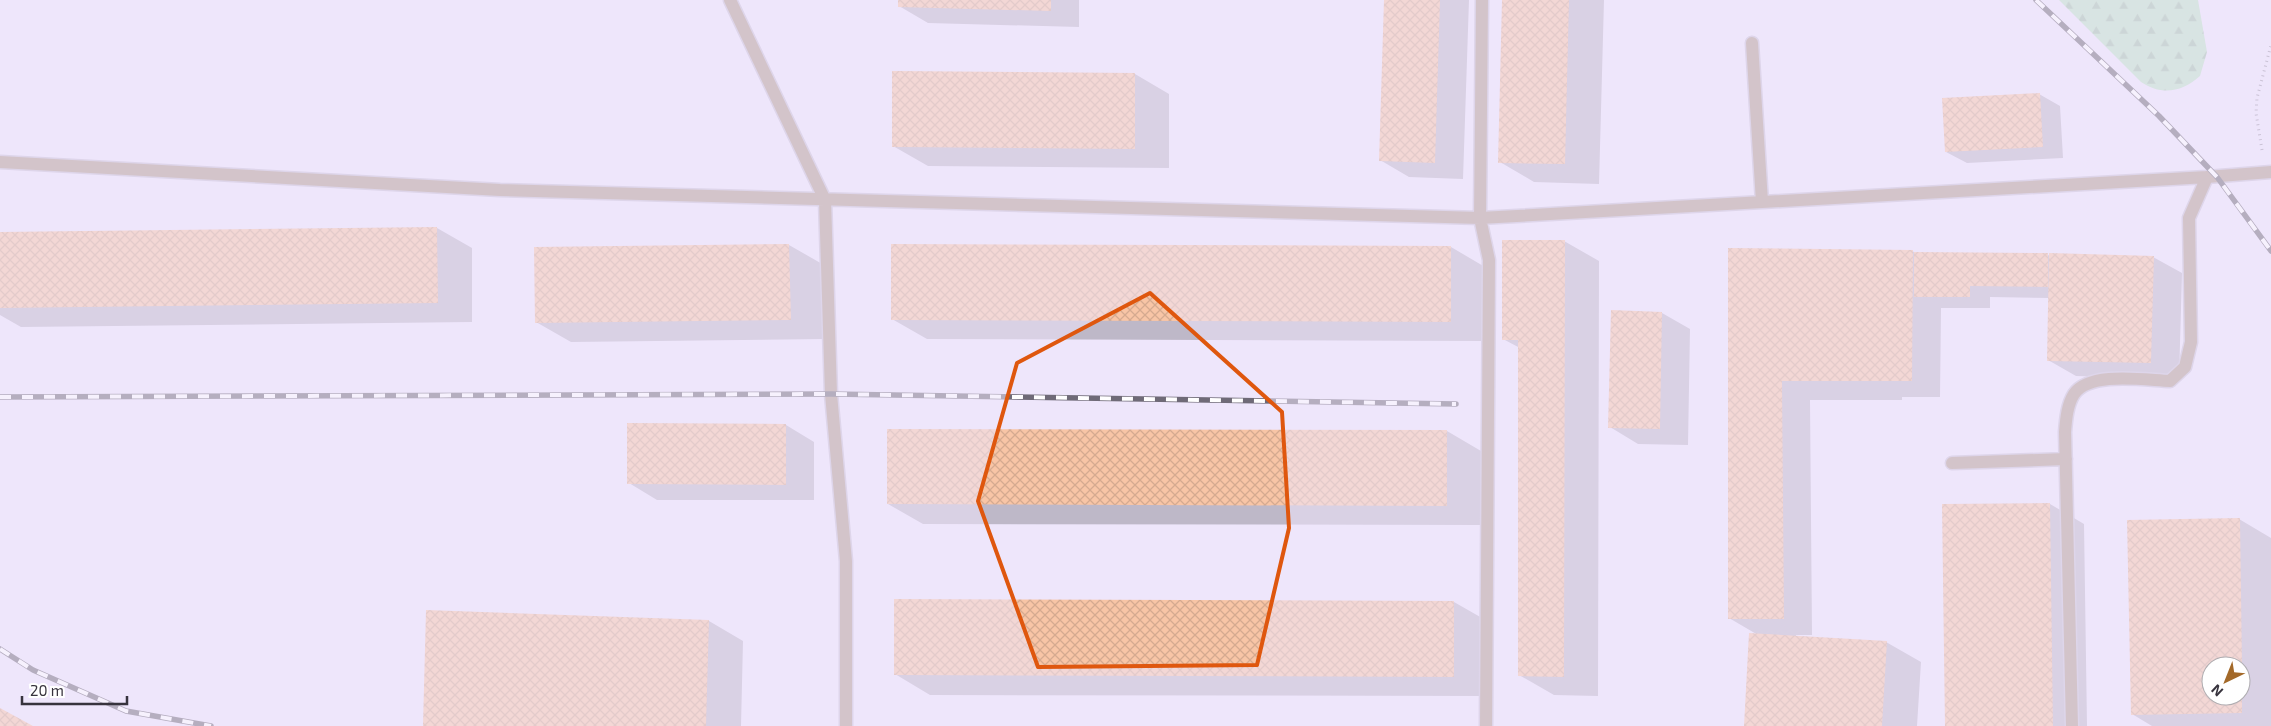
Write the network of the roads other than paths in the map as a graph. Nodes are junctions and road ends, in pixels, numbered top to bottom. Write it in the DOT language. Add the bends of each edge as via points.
graph roads {
  1 [pos="730,0"];
  2 [pos="1482,0"];
  3 [pos="1752,43"];
  4 [pos="0,162"];
  5 [pos="2269,172"];
  6 [pos="2207,177"];
  7 [pos="825,200"];
  8 [pos="1762,202"];
  9 [pos="1480,218"];
  10 [pos="2066,459"];
  11 [pos="1952,463"];
  12 [pos="846,726"];
  13 [pos="1486,726"];
  14 [pos="2072,726"];
  1 -- 7 [label="lane"];
  2 -- 9 [label="lane"];
  3 -- 8 [label="lane"];
  4 -- 7 [label="lane" via="500,190"];
  5 -- 6 [label="lane"];
  6 -- 8 [label="lane"];
  6 -- 10 [label="lane" via="2189,218 2190,342 2186,367 2170,381 2102,379 2086,384 2074,394 2067,412"];
  7 -- 9 [label="lane"];
  7 -- 12 [label="lane" via="831,394 846,560"];
  8 -- 9 [label="lane"];
  9 -- 13 [label="lane" via="1489,260"];
  10 -- 11 [label="lane"];
  10 -- 14 [label="lane"];
}
